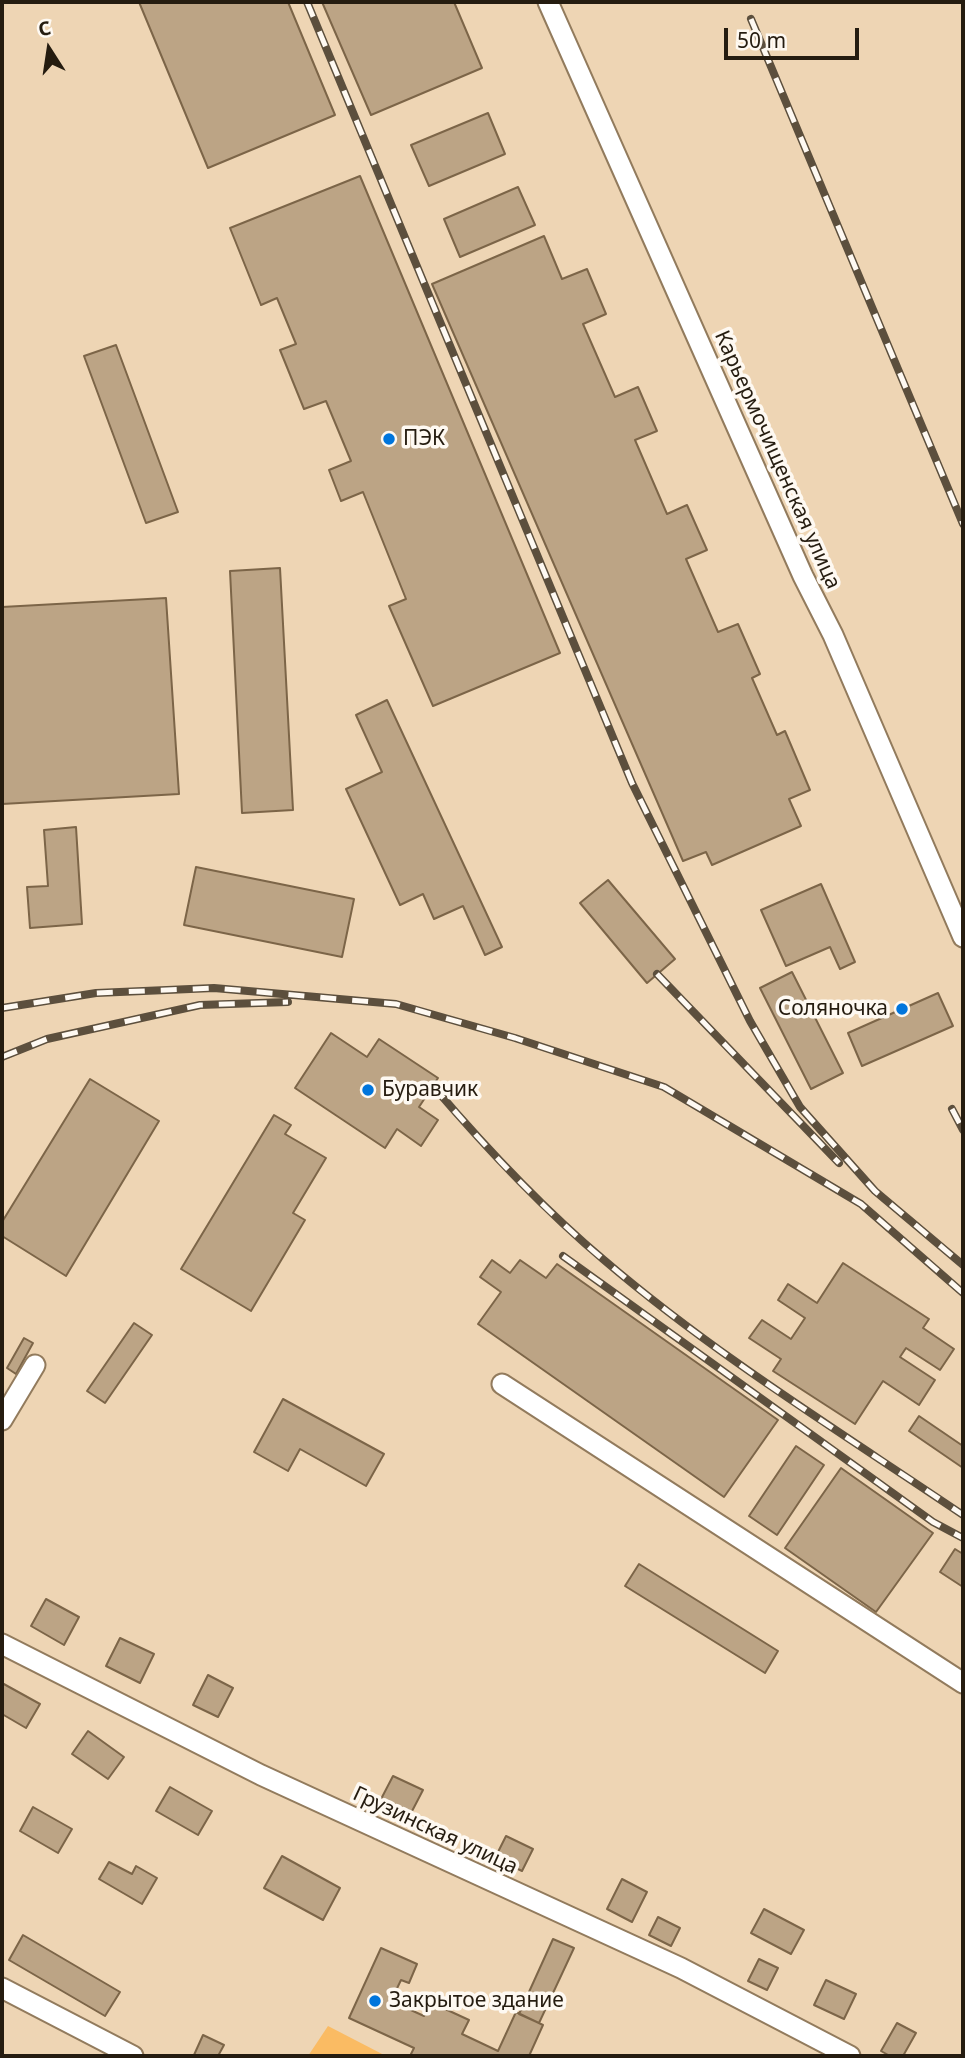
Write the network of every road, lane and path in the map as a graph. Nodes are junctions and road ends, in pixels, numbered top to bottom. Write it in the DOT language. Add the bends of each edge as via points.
graph roads {
  1 [pos="548,2"];
  2 [pos="963,937"];
  3 [pos="35,1365"];
  4 [pos="502,1384"];
  5 [pos="2,1420"];
  6 [pos="2,1644"];
  7 [pos="963,1683"];
  8 [pos="2,1988"];
  9 [pos="133,2056"];
  10 [pos="850,2056"];
  1 -- 2 [label="street, Карьермочищенская улица" via="797,564 833,635"];
  3 -- 5 [label="street"];
  4 -- 7 [label="street"];
  6 -- 10 [label="street, Грузинская улица" via="261,1775 681,1968"];
  8 -- 9 [label="street"];
}
